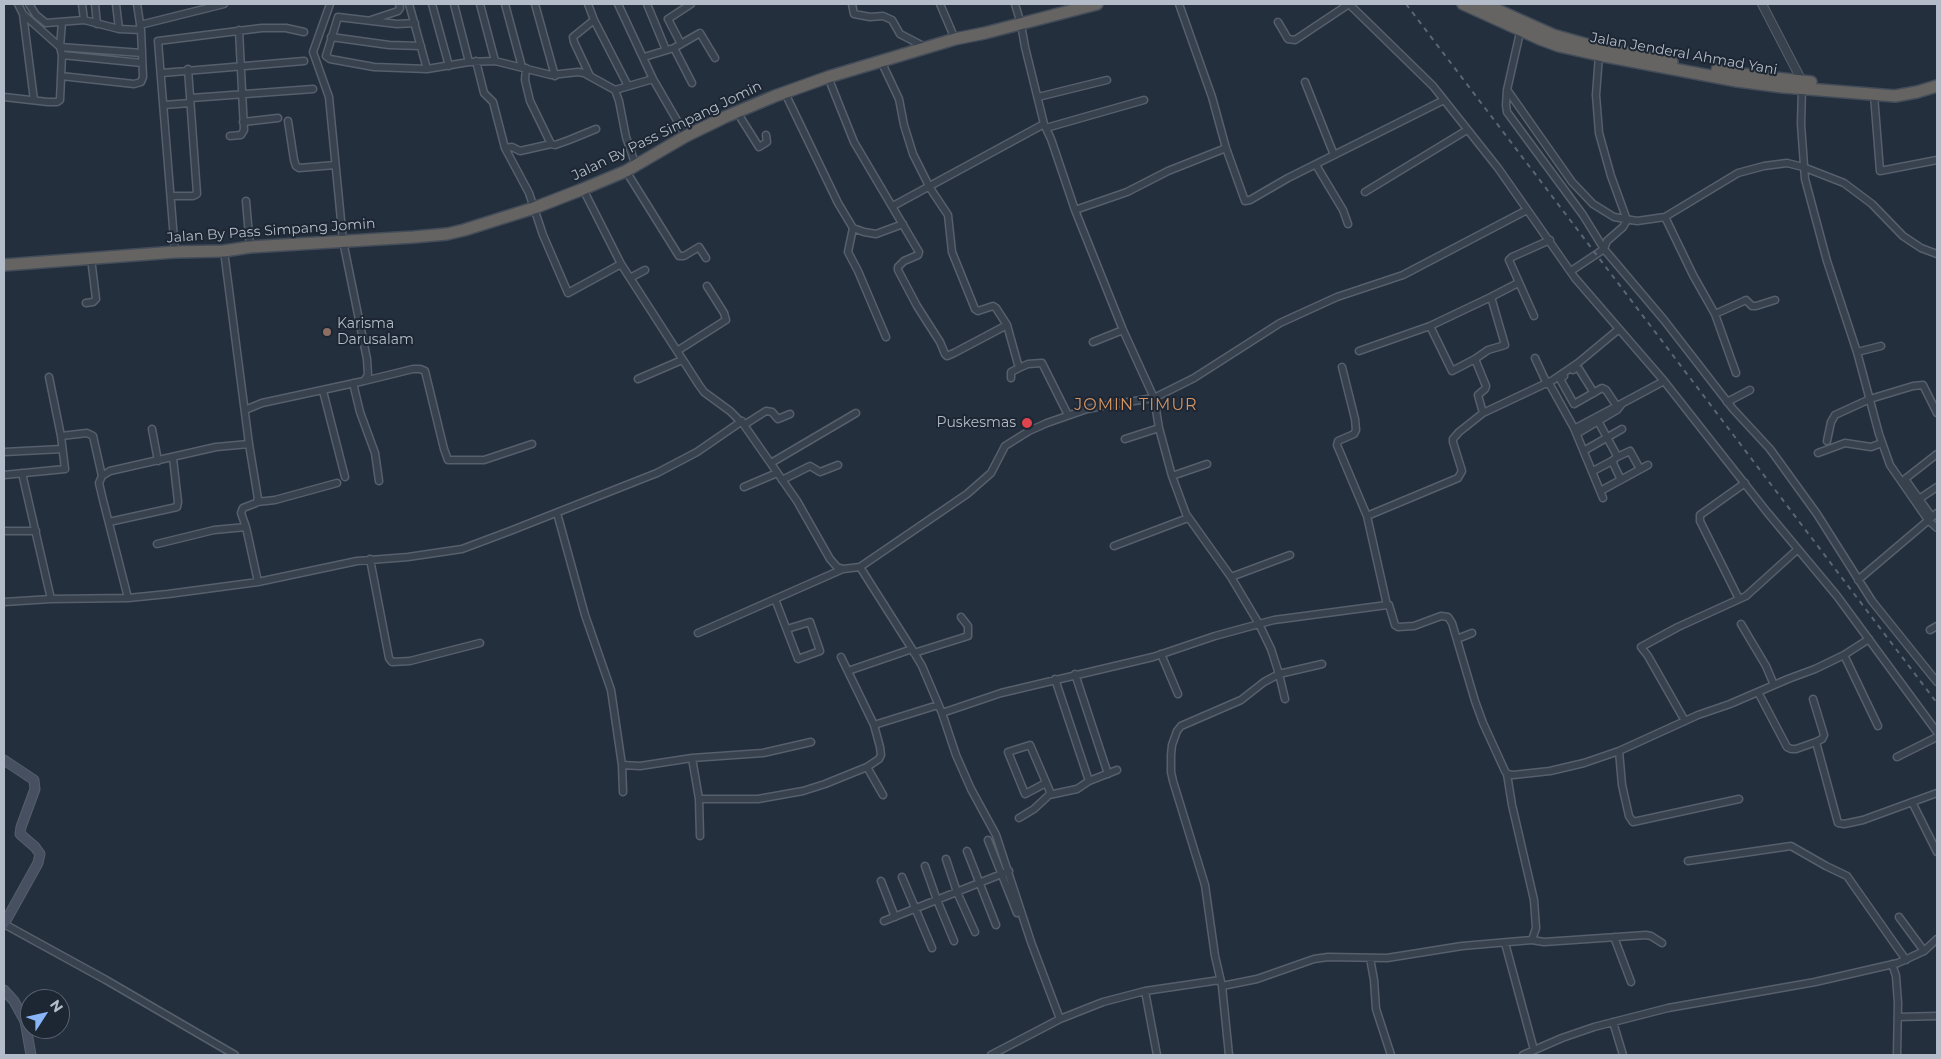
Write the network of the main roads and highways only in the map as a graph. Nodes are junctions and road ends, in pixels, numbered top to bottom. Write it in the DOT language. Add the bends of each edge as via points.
graph roads {
  1 [pos="1098,4"];
  2 [pos="1463,4"];
  3 [pos="1484,4"];
  4 [pos="1497,12"];
  5 [pos="1521,26"];
  6 [pos="1937,79"];
  7 [pos="1802,85"];
  8 [pos="1937,86"];
  9 [pos="4,265"];
  10 [pos="4,760"];
  11 [pos="4,924"];
  12 [pos="4,990"];
  13 [pos="31,1055"];
  1 -- 9 [label="highway, Jalan By Pass Simpang Jomin" via="925,47 828,77 737,112 686,136 631,168 582,189 490,223 447,234"];
  2 -- 4 [label="highway"];
  3 -- 4 [label="highway"];
  4 -- 5 [label="highway"];
  5 -- 7 [label="highway" via="1659,59"];
  5 -- 7 [label="highway, Jalan Jenderal Ahmad Yani" via="1550,43 1599,55 1737,81"];
  6 -- 7 [label="highway" via="1894,88"];
  7 -- 8 [label="highway, Jalan Jenderal Ahmad Yani" via="1874,95 1906,95"];
  10 -- 11 [label="main road" via="34,780 35,789 20,834 40,854 38,864"];
  12 -- 13 [label="main road" via="25,1021"];
}
